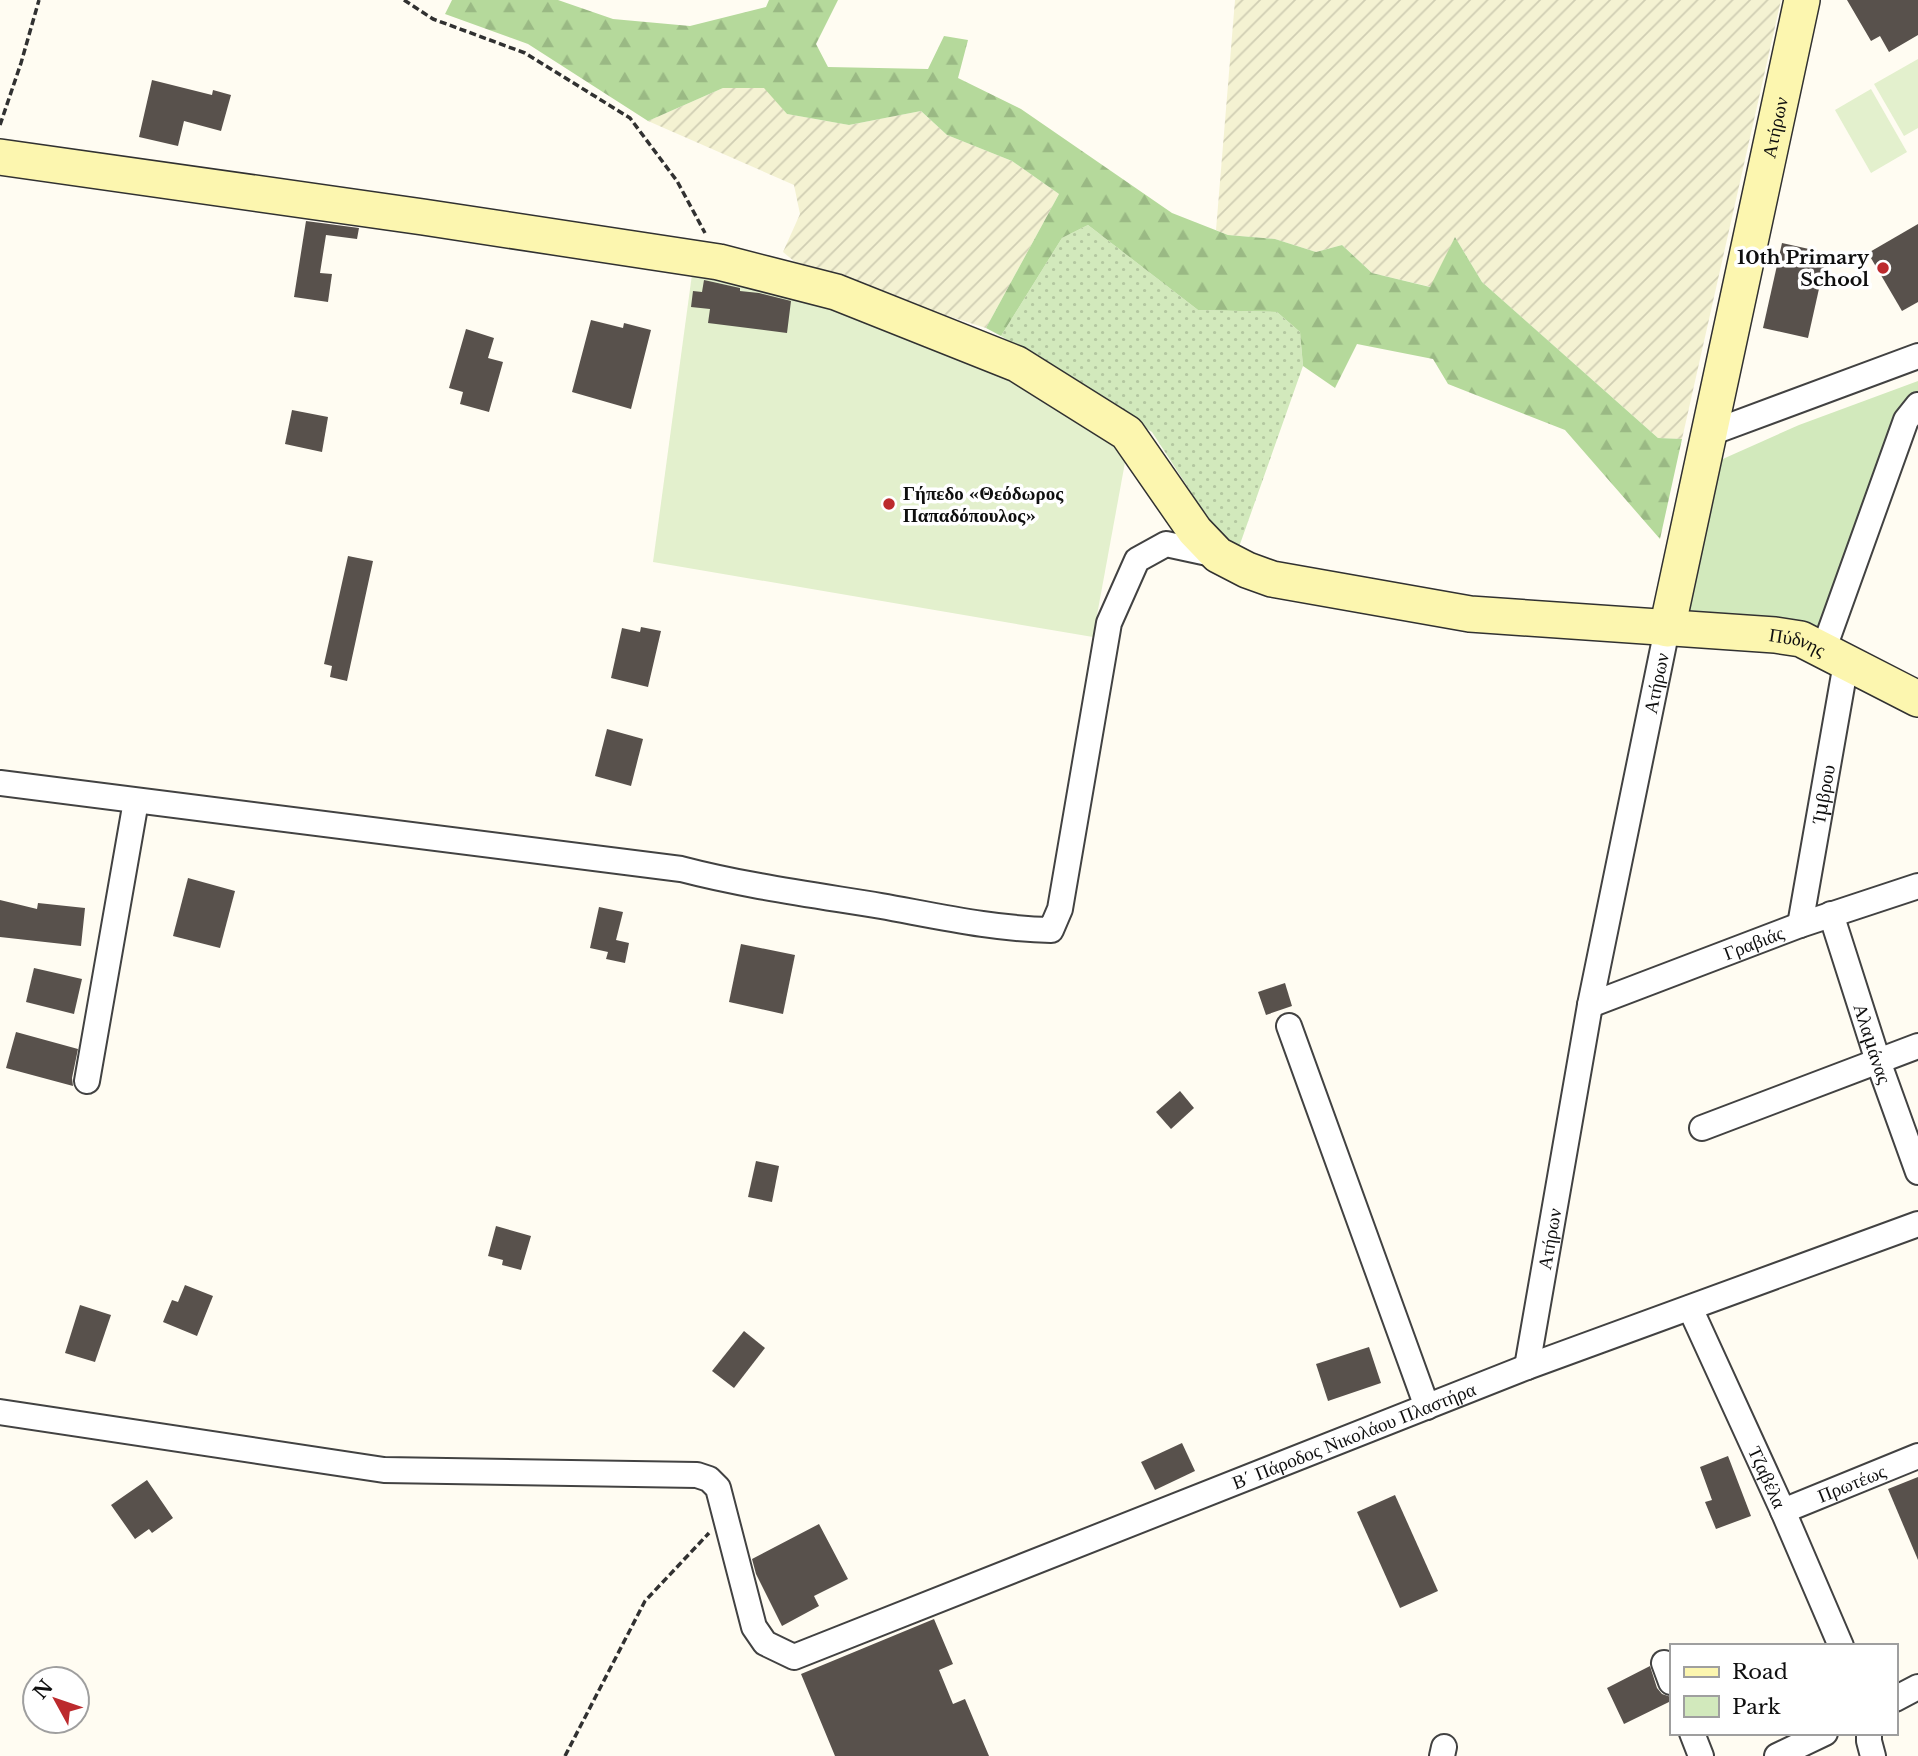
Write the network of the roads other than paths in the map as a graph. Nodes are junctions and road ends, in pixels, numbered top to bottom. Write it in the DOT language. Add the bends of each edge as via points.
graph roads {
  1 [pos="1802,0"];
  2 [pos="0,157"];
  3 [pos="1918,356"];
  4 [pos="1918,405"];
  5 [pos="1708,434"];
  6 [pos="1218,555"];
  7 [pos="1667,628"];
  8 [pos="1835,657"];
  9 [pos="1918,699"];
  10 [pos="0,783"];
  11 [pos="136,801"];
  12 [pos="1918,886"];
  13 [pos="1831,914"];
  14 [pos="1800,925"];
  15 [pos="1590,1005"];
  16 [pos="1289,1026"];
  17 [pos="1918,1046"];
  18 [pos="1878,1061"];
  19 [pos="87,1081"];
  20 [pos="1702,1128"];
  21 [pos="1918,1172"];
  22 [pos="1918,1224"];
  23 [pos="1690,1308"];
  24 [pos="1527,1367"];
  25 [pos="1427,1406"];
  26 [pos="0,1412"];
  27 [pos="1918,1457"];
  28 [pos="1783,1511"];
  29 [pos="1840,1644"];
  30 [pos="1918,1687"];
  31 [pos="1897,1698"];
  32 [pos="1693,1735"];
  33 [pos="1821,1735"];
  34 [pos="1869,1735"];
  35 [pos="1701,1756"];
  36 [pos="1777,1756"];
  37 [pos="1873,1756"];
  1 -- 5 [label="street, Ατήρων"];
  2 -- 6 [label="street, Πύδνης" via="719,262 836,292 1017,364 1127,433 1195,531"];
  3 -- 5 [label="street"];
  4 -- 8 [label="street, Ίμβρου" via="1906,420"];
  5 -- 7 [label="street, Ατήρων"];
  6 -- 7 [label="street, Πύδνης" via="1272,579 1470,614"];
  6 -- 11 [label="street" via="1166,544 1137,560 1114,610 1060,909 1051,930 977,923 681,869"];
  7 -- 8 [label="street, Πύδνης" via="1801,639"];
  7 -- 15 [label="street, Ατήρων"];
  8 -- 9 [label="street, Πύδνης"];
  8 -- 14 [label="street, Ίμβρου"];
  10 -- 11 [label="street"];
  11 -- 19 [label="street"];
  12 -- 13 [label="street, Γραβιάς"];
  13 -- 14 [label="street, Γραβιάς"];
  13 -- 18 [label="street, Αλαμάνας"];
  14 -- 15 [label="street, Γραβιάς"];
  15 -- 24 [label="street, Ατήρων"];
  16 -- 25 [label="street"];
  17 -- 18 [label="street"];
  18 -- 20 [label="street"];
  18 -- 21 [label="street, Αλαμάνας"];
  22 -- 23 [label="street, Β΄ Πάροδος Νικολάου Πλαστήρα"];
  23 -- 24 [label="street, Β΄ Πάροδος Νικολάου Πλαστήρα"];
  23 -- 28 [label="street, Τζαβέλα"];
  24 -- 25 [label="street, Β΄ Πάροδος Νικολάου Πλαστήρα"];
  25 -- 26 [label="street, Β΄ Πάροδος Νικολάου Πλαστήρα" via="794,1657 765,1643 754,1628 718,1488 697,1475 384,1470"];
  27 -- 28 [label="street, Πρωτέως"];
  28 -- 29 [label="street, Τζαβέλα"];
  30 -- 31 [label="street"];
  32 -- 35 [label="street"];
  33 -- 36 [label="street"];
  34 -- 37 [label="street"];
}
